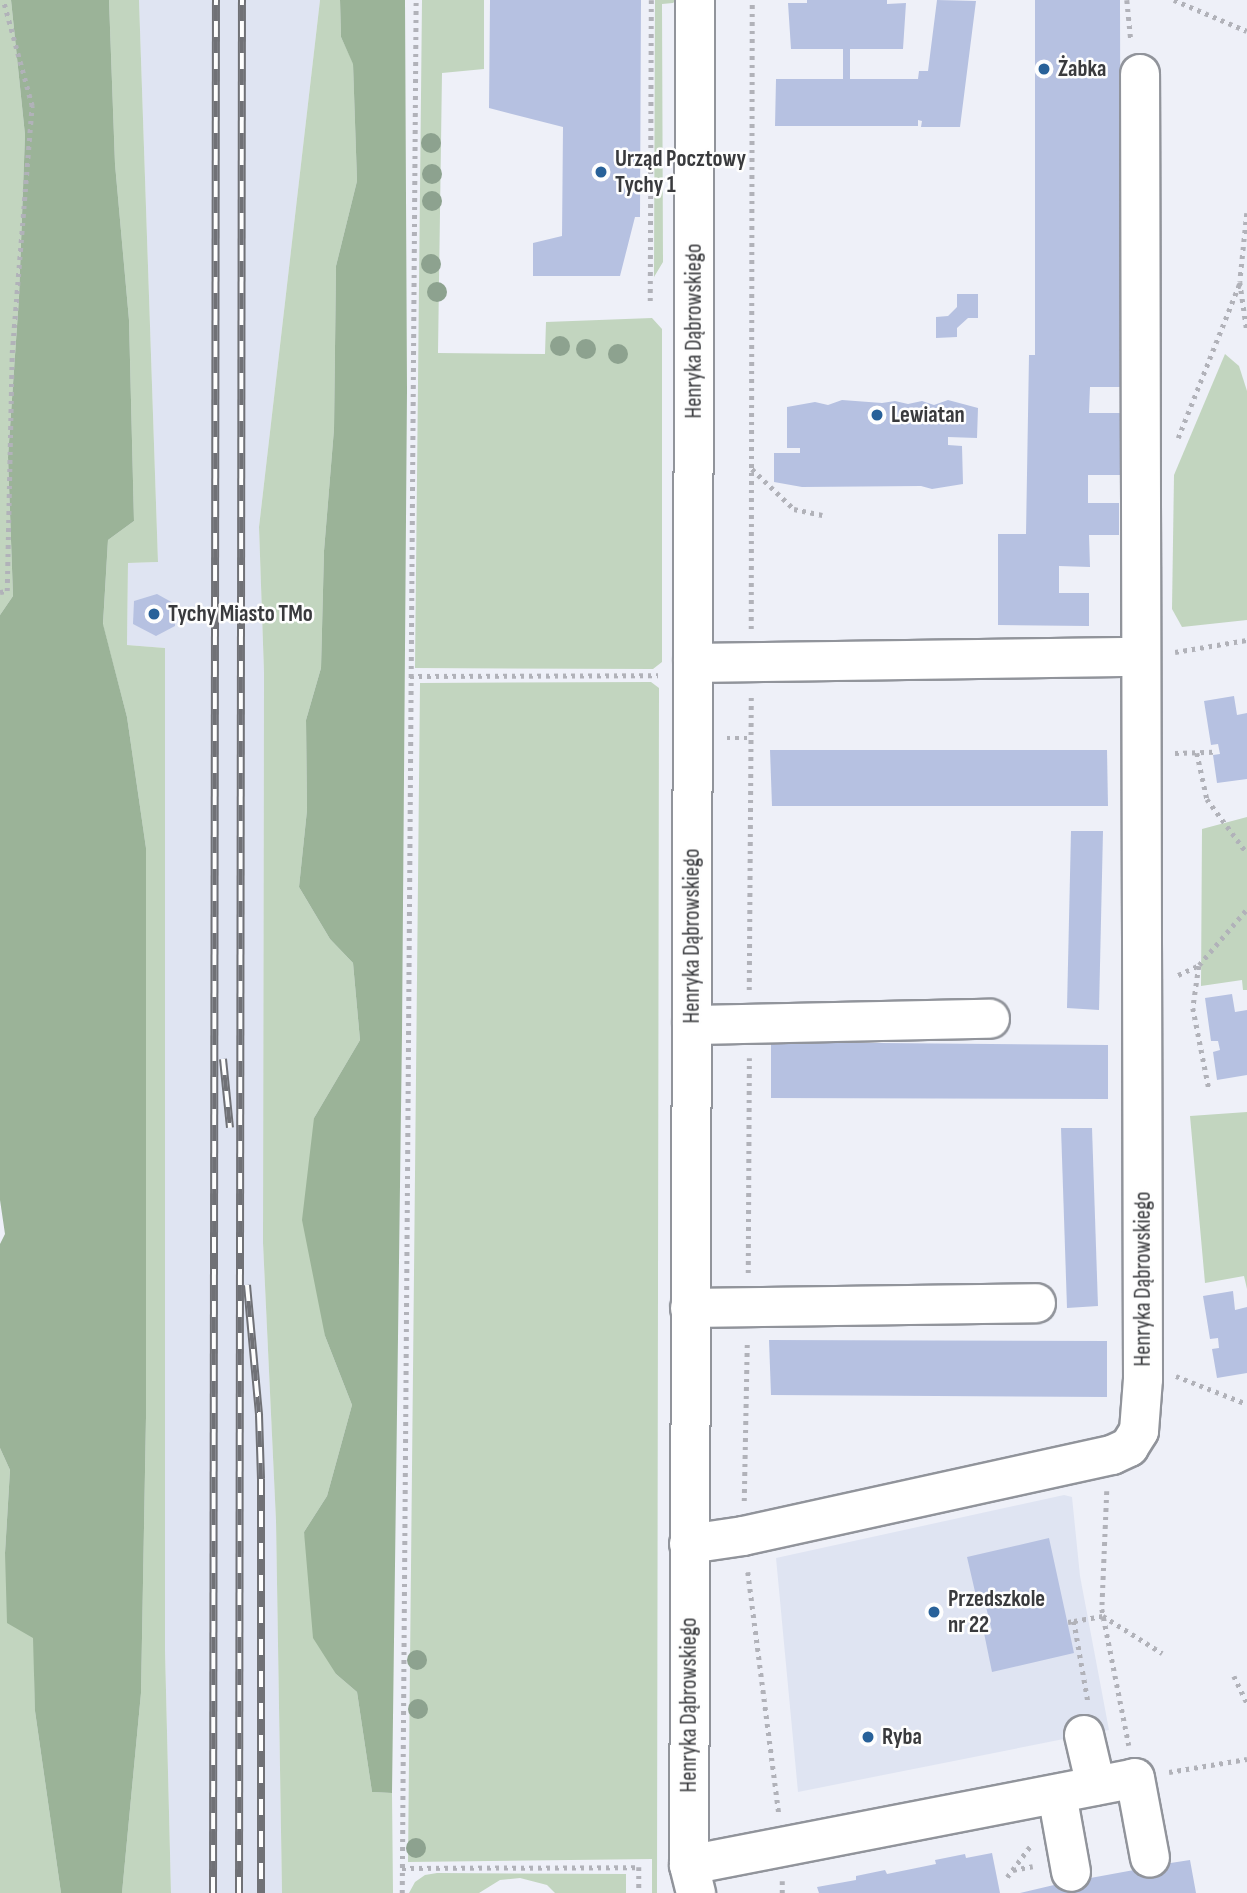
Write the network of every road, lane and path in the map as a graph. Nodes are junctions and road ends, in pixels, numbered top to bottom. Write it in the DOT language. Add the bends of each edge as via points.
graph roads {
  1 [pos="3,0"];
  2 [pos="416,0"];
  3 [pos="651,0"];
  4 [pos="695,0"];
  5 [pos="752,0"];
  6 [pos="1174,0"];
  7 [pos="1247,31"];
  8 [pos="1140,75"];
  9 [pos="1247,212"];
  10 [pos="1240,282"];
  11 [pos="650,302"];
  12 [pos="1247,331"];
  13 [pos="1175,445"];
  14 [pos="751,469"];
  15 [pos="822,514"];
  16 [pos="0,592"];
  17 [pos="1247,640"];
  18 [pos="1139,657"];
  19 [pos="751,662"];
  20 [pos="678,673"];
  21 [pos="410,676"];
  22 [pos="692,738"];
  23 [pos="751,738"];
  24 [pos="1213,752"];
  25 [pos="1166,753"];
  26 [pos="1197,753"];
  27 [pos="1247,853"];
  28 [pos="1247,909"];
  29 [pos="1199,965"];
  30 [pos="1143,974"];
  31 [pos="990,1019"];
  32 [pos="692,1025"];
  33 [pos="749,1025"];
  34 [pos="1209,1089"];
  35 [pos="1036,1303"];
  36 [pos="690,1307"];
  37 [pos="748,1308"];
  38 [pos="1143,1362"];
  39 [pos="1247,1404"];
  40 [pos="1112,1455"];
  41 [pos="743,1536"];
  42 [pos="689,1544"];
  43 [pos="1103,1616"];
  44 [pos="1074,1621"];
  45 [pos="1162,1653"];
  46 [pos="1234,1676"];
  47 [pos="1247,1703"];
  48 [pos="1084,1735"];
  49 [pos="1247,1759"];
  50 [pos="1135,1778"];
  51 [pos="1096,1786"];
  52 [pos="1058,1794"];
  53 [pos="783,1847"];
  54 [pos="1150,1858"];
  55 [pos="402,1868"];
  56 [pos="1071,1872"];
  57 [pos="688,1884"];
  58 [pos="402,1893"];
  59 [pos="639,1893"];
  60 [pos="782,1893"];
  1 -- 16 [label="path" via="32,106 12,353 6,591"];
  2 -- 21 [label="path"];
  3 -- 11 [label="path"];
  4 -- 20 [label="street, Henryka Dąbrowskiego"];
  5 -- 14 [label="path"];
  6 -- 7 [label="path"];
  8 -- 18 [label="street, Henryka Dąbrowskiego"];
  9 -- 10 [label="path"];
  10 -- 12 [label="path"];
  10 -- 13 [label="path"];
  14 -- 15 [label="path" via="794,509"];
  14 -- 19 [label="path"];
  17 -- 18 [label="path"];
  18 -- 19 [label="street"];
  18 -- 30 [label="street, Henryka Dąbrowskiego"];
  19 -- 20 [label="street"];
  19 -- 23 [label="path"];
  20 -- 21 [label="path"];
  20 -- 22 [label="street, Henryka Dąbrowskiego"];
  21 -- 55 [label="path"];
  22 -- 23 [label="path"];
  22 -- 32 [label="street, Henryka Dąbrowskiego"];
  23 -- 33 [label="path"];
  24 -- 26 [label="path"];
  25 -- 26 [label="path"];
  26 -- 27 [label="path" via="1207,799"];
  28 -- 29 [label="path"];
  29 -- 30 [label="path" via="1180,975"];
  29 -- 34 [label="path" via="1193,1008"];
  30 -- 38 [label="street, Henryka Dąbrowskiego"];
  31 -- 33 [label="street"];
  32 -- 33 [label="street"];
  32 -- 36 [label="street, Henryka Dąbrowskiego"];
  33 -- 37 [label="path"];
  35 -- 37 [label="street"];
  36 -- 37 [label="street"];
  36 -- 42 [label="street, Henryka Dąbrowskiego"];
  37 -- 41 [label="path"];
  38 -- 39 [label="path"];
  38 -- 40 [label="street, Henryka Dąbrowskiego" via="1139,1431 1129,1447"];
  40 -- 41 [label="street, Henryka Dąbrowskiego"];
  40 -- 43 [label="path" via="1105,1512"];
  41 -- 42 [label="street, Henryka Dąbrowskiego"];
  41 -- 53 [label="path"];
  42 -- 57 [label="street, Henryka Dąbrowskiego"];
  43 -- 44 [label="path"];
  43 -- 45 [label="path"];
  43 -- 50 [label="path"];
  46 -- 47 [label="path"];
  48 -- 51 [label="street"];
  49 -- 50 [label="path"];
  50 -- 51 [label="street"];
  50 -- 54 [label="street"];
  51 -- 52 [label="street"];
  52 -- 53 [label="street"];
  52 -- 56 [label="street"];
  53 -- 57 [label="street"];
  53 -- 60 [label="path"];
  55 -- 58 [label="path"];
  55 -- 59 [label="path" via="639,1867"];
}
